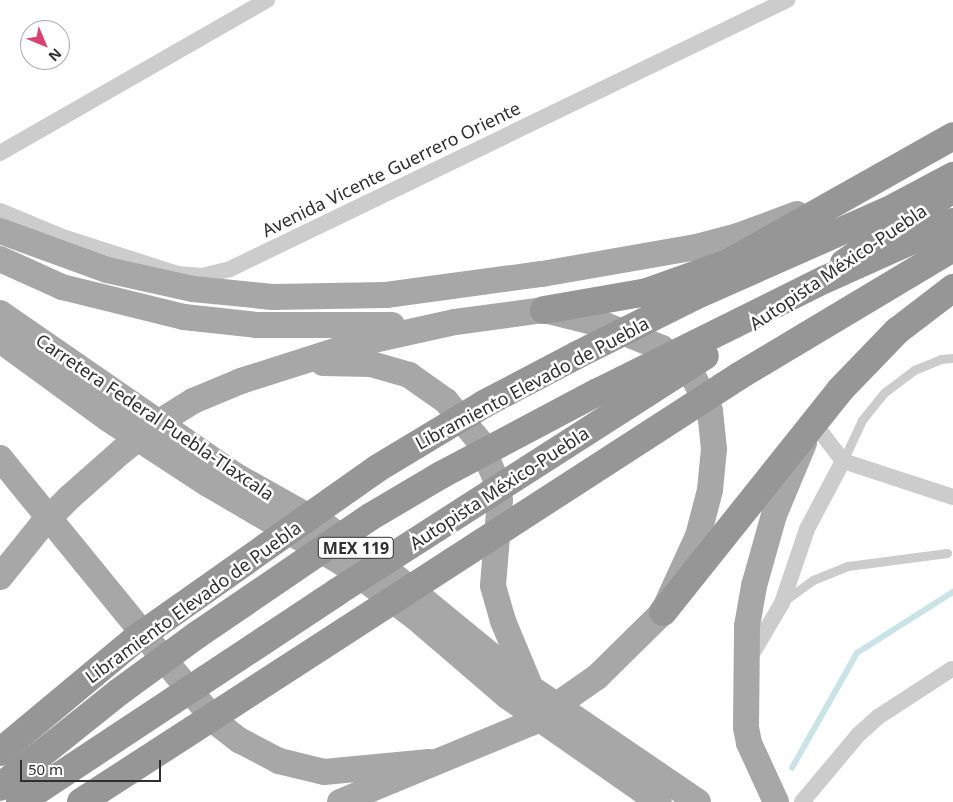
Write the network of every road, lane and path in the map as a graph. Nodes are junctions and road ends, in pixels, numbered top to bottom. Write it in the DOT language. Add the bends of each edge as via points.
graph roads {
  1 [pos="266,0"];
  2 [pos="787,0"];
  3 [pos="953,136"];
  4 [pos="2,147"];
  5 [pos="894,171"];
  6 [pos="953,176"];
  7 [pos="953,189"];
  8 [pos="0,211"];
  9 [pos="953,222"];
  10 [pos="0,232"];
  11 [pos="953,248"];
  12 [pos="0,259"];
  13 [pos="953,288"];
  14 [pos="544,310"];
  15 [pos="0,313"];
  16 [pos="456,322"];
  17 [pos="0,340"];
  18 [pos="953,358"];
  19 [pos="290,366"];
  20 [pos="814,423"];
  21 [pos="0,458"];
  22 [pos="843,462"];
  23 [pos="953,497"];
  24 [pos="947,553"];
  25 [pos="0,577"];
  26 [pos="782,603"];
  27 [pos="662,612"];
  28 [pos="744,668"];
  29 [pos="952,669"];
  30 [pos="531,688"];
  31 [pos="0,752"];
  32 [pos="430,762"];
  33 [pos="0,787"];
  34 [pos="20,802"];
  35 [pos="81,802"];
  36 [pos="340,802"];
  37 [pos="659,802"];
  38 [pos="698,802"];
  39 [pos="776,802"];
  40 [pos="802,802"];
  1 -- 4 [label="street"];
  2 -- 8 [label="street, Avenida Vicente Guerrero Oriente" via="239,264 202,276 178,274 60,236"];
  3 -- 5 [label="highway"];
  5 -- 10 [label="main road" via="797,215 696,247 542,274 386,295 273,297 193,290 107,270"];
  5 -- 14 [label="highway" via="756,249 700,274 621,298"];
  6 -- 31 [label="highway, Libramiento Elevado de Puebla, bridge" via="887,211 695,296 577,355 484,404 386,463 137,638"];
  7 -- 34 [label="highway, Autopista México-Puebla, bridge" via="716,349 337,592"];
  9 -- 33 [label="highway, Libramiento Elevado de Puebla, bridge" via="826,279 590,396 441,475 370,517 118,692"];
  11 -- 35 [label="highway, Autopista México-Puebla, bridge" via="738,376"];
  12 -- 16 [label="main road" via="62,287 148,311 219,322 289,326"];
  13 -- 20 [label="highway" via="903,326 868,359"];
  14 -- 16 [label="main road"];
  14 -- 27 [label="main road" via="605,325 662,348 685,368 707,403 714,428 710,490 698,536"];
  15 -- 30 [label="main road, Carretera Federal Puebla-Tlaxcala / MEX 119" via="238,477 375,560"];
  16 -- 19 [label="main road" via="360,343"];
  17 -- 37 [label="main road, Carretera Federal Puebla-Tlaxcala / MEX 119" via="107,418 208,484 312,542 457,652 507,696"];
  18 -- 22 [label="lane" via="941,359 914,370 885,392 862,420"];
  19 -- 25 [label="main road, bridge" via="241,381 193,401 161,421 70,497 41,526"];
  19 -- 30 [label="main road" via="358,363 396,370 434,391 471,427 489,460 500,500 493,586 508,636"];
  20 -- 22 [label="street"];
  20 -- 27 [label="highway"];
  20 -- 28 [label="main road" via="786,484 764,547 747,626"];
  21 -- 32 [label="main road" via="217,723 239,740 279,761 324,772"];
  22 -- 23 [label="street"];
  22 -- 26 [label="street" via="807,529"];
  24 -- 26 [label="lane" via="848,566 813,580"];
  26 -- 28 [label="street"];
  27 -- 32 [label="main road, bridge" via="597,677 531,723"];
  28 -- 39 [label="main road" via="749,743"];
  29 -- 40 [label="street" via="878,717 858,735"];
  30 -- 38 [label="main road, Carretera Federal Puebla-Tlaxcala / MEX 119"];
  32 -- 36 [label="main road" via="379,788"];
}
